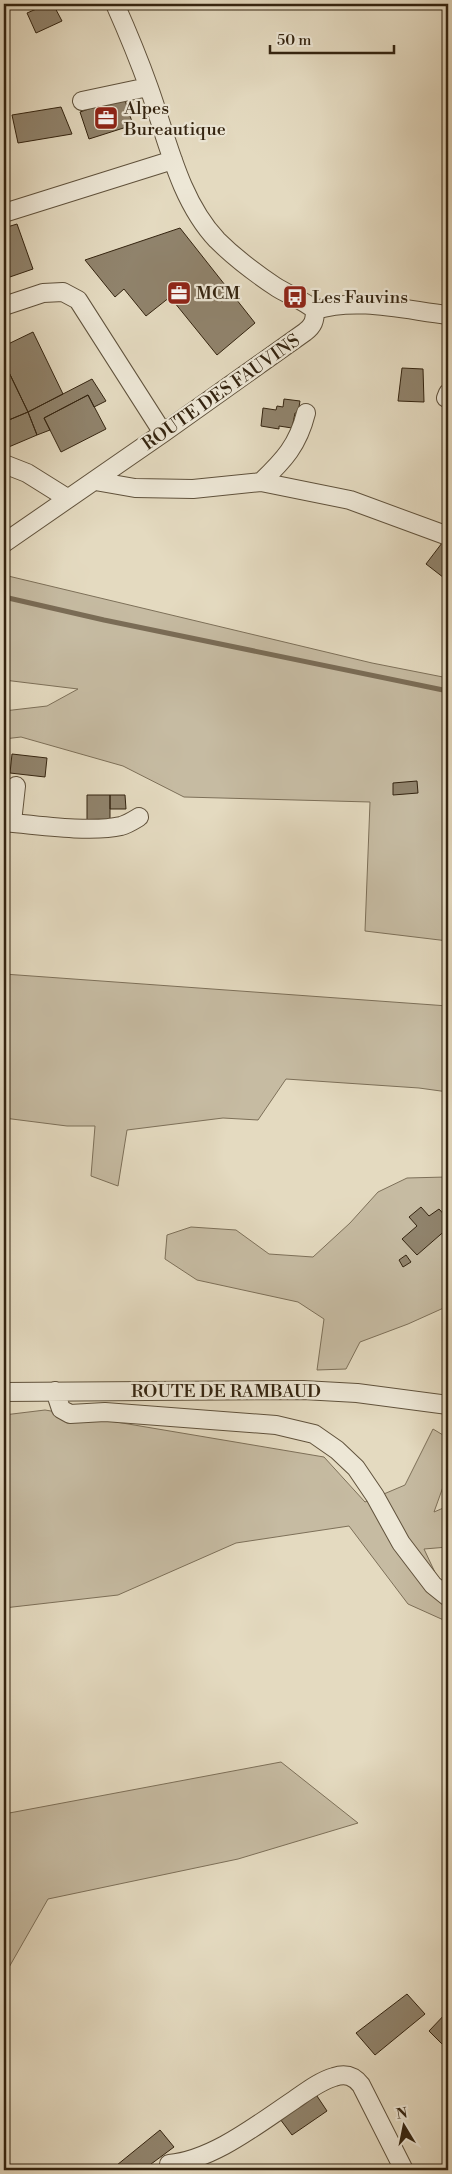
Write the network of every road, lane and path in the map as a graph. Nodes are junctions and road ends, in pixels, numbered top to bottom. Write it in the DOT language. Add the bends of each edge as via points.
graph roads {
  1 [pos="115,4"];
  2 [pos="148,87"];
  3 [pos="82,101"];
  4 [pos="173,160"];
  5 [pos="4,213"];
  6 [pos="4,306"];
  7 [pos="315,310"];
  8 [pos="448,315"];
  9 [pos="306,413"];
  10 [pos="163,433"];
  11 [pos="4,464"];
  12 [pos="95,481"];
  13 [pos="261,482"];
  14 [pos="67,498"];
  15 [pos="448,536"];
  16 [pos="4,543"];
  17 [pos="16,786"];
  18 [pos="139,817"];
  19 [pos="8,822"];
  20 [pos="55,1391"];
  21 [pos="4,1392"];
  22 [pos="448,1405"];
  23 [pos="448,1597"];
  24 [pos="169,2164"];
  25 [pos="404,2170"];
  1 -- 2 [label="street"];
  2 -- 3 [label="street"];
  2 -- 4 [label="street"];
  4 -- 5 [label="street"];
  4 -- 7 [label="street" via="198,214 216,239 239,260"];
  6 -- 10 [label="street" via="43,293 63,292 78,300"];
  7 -- 8 [label="street" via="340,305 373,306"];
  7 -- 10 [label="street, ROUTE DES FAUVINS" via="312,327"];
  9 -- 13 [label="street" via="301,433"];
  10 -- 12 [label="street, ROUTE DES FAUVINS"];
  11 -- 14 [label="street" via="27,473"];
  12 -- 13 [label="street" via="135,488 193,489"];
  12 -- 14 [label="street, ROUTE DES FAUVINS"];
  13 -- 15 [label="street" via="350,500"];
  14 -- 16 [label="street, ROUTE DES FAUVINS"];
  17 -- 19 [label="street"];
  18 -- 19 [label="street" via="123,825 106,828"];
  20 -- 21 [label="street, ROUTE DE RAMBAUD"];
  20 -- 22 [label="street, ROUTE DE RAMBAUD" via="303,1390 357,1393"];
  20 -- 23 [label="street" via="61,1409 70,1414 105,1412 276,1426 314,1434 356,1468 401,1543 434,1585"];
  24 -- 25 [label="street" via="186,2163 207,2154 317,2084 347,2075 355,2077 361,2085"];
}
